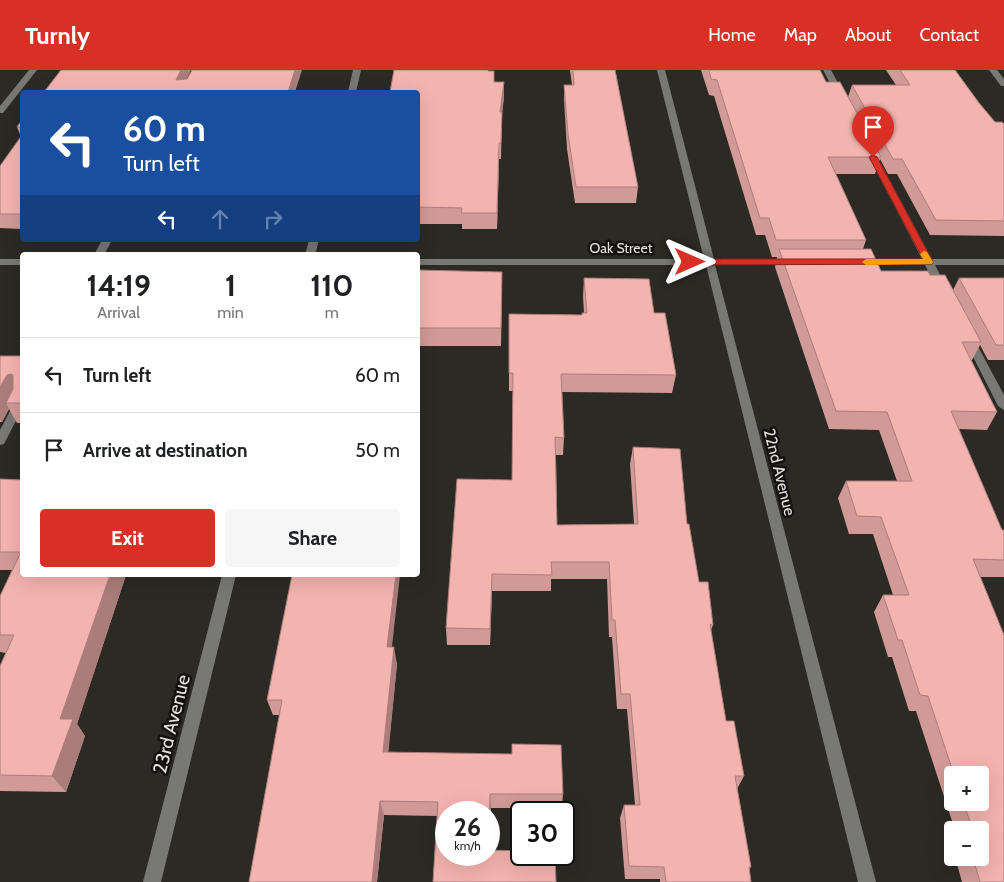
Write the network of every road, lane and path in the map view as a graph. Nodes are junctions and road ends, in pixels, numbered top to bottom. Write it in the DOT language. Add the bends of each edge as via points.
graph roads {
  1 [pos="33,70"];
  2 [pos="357,70"];
  3 [pos="661,70"];
  4 [pos="828,70"];
  5 [pos="993,70"];
  6 [pos="1004,84"];
  7 [pos="352,90"];
  8 [pos="846,105"];
  9 [pos="0,111"];
  10 [pos="864,140"];
  11 [pos="0,262"];
  12 [pos="20,262"];
  13 [pos="420,262"];
  14 [pos="710,262"];
  15 [pos="799,262"];
  16 [pos="849,262"];
  17 [pos="928,262"];
  18 [pos="1004,262"];
  19 [pos="946,296"];
  20 [pos="964,330"];
  21 [pos="20,403"];
  22 [pos="1004,406"];
  23 [pos="0,441"];
  24 [pos="228,577"];
  25 [pos="152,882"];
  26 [pos="867,882"];
  1 -- 9 [label="street"];
  2 -- 7 [label="street"];
  3 -- 14 [label="street, 22nd Avenue"];
  4 -- 8 [label="street"];
  5 -- 6 [label="street"];
  10 -- 17 [label="street"];
  11 -- 12 [label="street"];
  13 -- 14 [label="street, Oak Street"];
  14 -- 15 [label="street, Oak Street"];
  14 -- 26 [label="street, 22nd Avenue"];
  16 -- 17 [label="street"];
  17 -- 18 [label="street"];
  17 -- 19 [label="street"];
  20 -- 22 [label="street"];
  21 -- 23 [label="street"];
  24 -- 25 [label="street, 23rd Avenue"];
}
